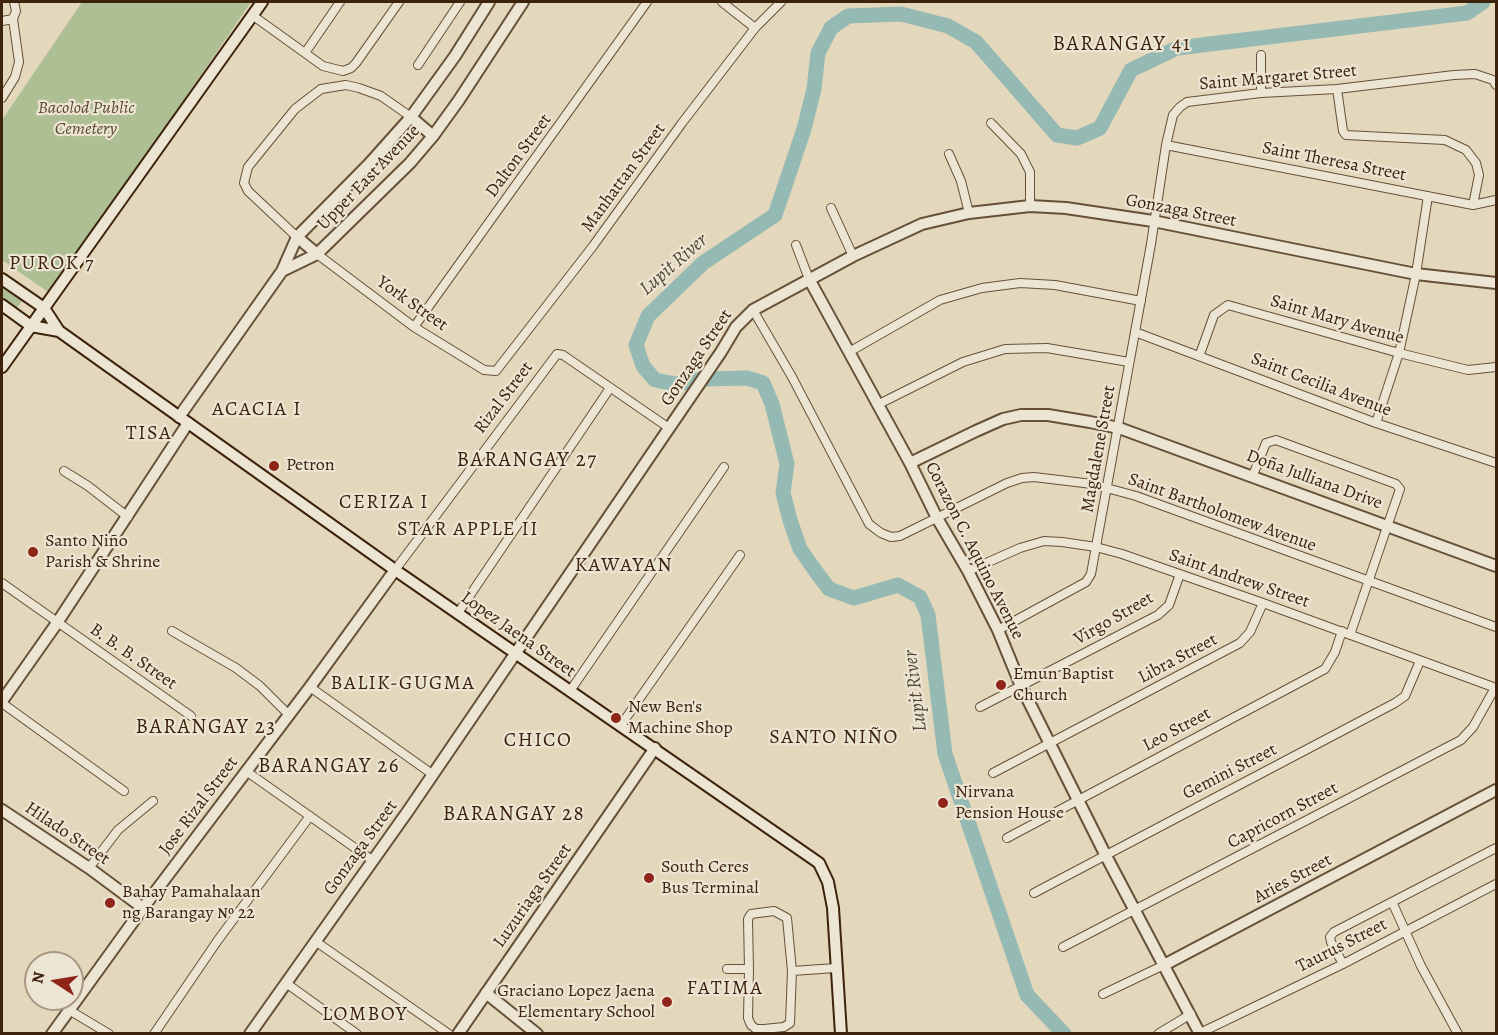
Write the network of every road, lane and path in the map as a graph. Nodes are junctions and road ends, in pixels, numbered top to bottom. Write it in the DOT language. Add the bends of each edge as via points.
graph roads {
  1 [pos="14,2"];
  2 [pos="262,2"];
  3 [pos="340,2"];
  4 [pos="399,2"];
  5 [pos="460,2"];
  6 [pos="489,2"];
  7 [pos="523,2"];
  8 [pos="647,2"];
  9 [pos="722,2"];
  10 [pos="781,2"];
  11 [pos="252,15"];
  12 [pos="13,19"];
  13 [pos="2,21"];
  14 [pos="755,28"];
  15 [pos="305,53"];
  16 [pos="1261,55"];
  17 [pos="418,65"];
  18 [pos="1497,85"];
  19 [pos="1337,89"];
  20 [pos="1261,93"];
  21 [pos="2,98"];
  22 [pos="411,117"];
  23 [pos="992,123"];
  24 [pos="434,136"];
  25 [pos="1166,145"];
  26 [pos="949,154"];
  27 [pos="1428,196"];
  28 [pos="1497,200"];
  29 [pos="1473,205"];
  30 [pos="1030,206"];
  31 [pos="831,208"];
  32 [pos="969,213"];
  33 [pos="1153,221"];
  34 [pos="297,237"];
  35 [pos="796,245"];
  36 [pos="317,254"];
  37 [pos="853,256"];
  38 [pos="282,271"];
  39 [pos="1416,274"];
  40 [pos="2,279"];
  41 [pos="809,279"];
  42 [pos="1497,283"];
  43 [pos="1141,301"];
  44 [pos="2,305"];
  45 [pos="44,308"];
  46 [pos="753,310"];
  47 [pos="31,326"];
  48 [pos="414,327"];
  49 [pos="59,331"];
  50 [pos="1135,332"];
  51 [pos="849,352"];
  52 [pos="1399,353"];
  53 [pos="1200,354"];
  54 [pos="1129,362"];
  55 [pos="2,367"];
  56 [pos="1497,367"];
  57 [pos="492,372"];
  58 [pos="610,388"];
  59 [pos="877,405"];
  60 [pos="184,420"];
  61 [pos="1376,423"];
  62 [pos="669,428"];
  63 [pos="1119,428"];
  64 [pos="1497,463"];
  65 [pos="910,464"];
  66 [pos="724,467"];
  67 [pos="64,471"];
  68 [pos="1253,476"];
  69 [pos="1107,488"];
  70 [pos="128,517"];
  71 [pos="937,518"];
  72 [pos="1389,525"];
  73 [pos="1096,547"];
  74 [pos="740,555"];
  75 [pos="1497,566"];
  76 [pos="395,570"];
  77 [pos="968,571"];
  78 [pos="1180,574"];
  79 [pos="1370,582"];
  80 [pos="2,584"];
  81 [pos="1263,603"];
  82 [pos="458,613"];
  83 [pos="57,623"];
  84 [pos="1497,627"];
  85 [pos="998,630"];
  86 [pos="172,631"];
  87 [pos="1342,632"];
  88 [pos="1350,635"];
  89 [pos="515,654"];
  90 [pos="1420,661"];
  91 [pos="310,687"];
  92 [pos="1021,687"];
  93 [pos="1496,688"];
  94 [pos="570,691"];
  95 [pos="2,702"];
  96 [pos="980,707"];
  97 [pos="288,714"];
  98 [pos="191,716"];
  99 [pos="621,726"];
  100 [pos="1050,743"];
  101 [pos="655,748"];
  102 [pos="246,771"];
  103 [pos="993,773"];
  104 [pos="432,774"];
  105 [pos="1497,790"];
  106 [pos="124,791"];
  107 [pos="1078,799"];
  108 [pos="153,801"];
  109 [pos="2,810"];
  110 [pos="310,816"];
  111 [pos="1007,838"];
  112 [pos="1497,848"];
  113 [pos="1105,854"];
  114 [pos="372,860"];
  115 [pos="89,868"];
  116 [pos="1497,884"];
  117 [pos="1034,893"];
  118 [pos="1393,904"];
  119 [pos="143,908"];
  120 [pos="1136,910"];
  121 [pos="1405,930"];
  122 [pos="315,941"];
  123 [pos="1063,947"];
  124 [pos="1343,964"];
  125 [pos="1164,965"];
  126 [pos="836,968"];
  127 [pos="727,969"];
  128 [pos="749,969"];
  129 [pos="792,971"];
  130 [pos="286,983"];
  131 [pos="84,989"];
  132 [pos="486,993"];
  133 [pos="1103,994"];
  134 [pos="68,1011"];
  135 [pos="71,1011"];
  136 [pos="1191,1014"];
  137 [pos="1200,1033"];
  138 [pos="52,1034"];
  139 [pos="110,1034"];
  140 [pos="154,1034"];
  141 [pos="250,1034"];
  142 [pos="357,1034"];
  143 [pos="449,1034"];
  144 [pos="458,1034"];
  145 [pos="537,1034"];
  146 [pos="841,1034"];
  147 [pos="1158,1034"];
  148 [pos="1458,1034"];
  1 -- 12 [label="street"];
  2 -- 11 [label="street"];
  3 -- 15 [label="street"];
  4 -- 15 [label="street" via="351,68 331,69"];
  5 -- 17 [label="street"];
  6 -- 22 [label="street, Upper East Avenue"];
  7 -- 24 [label="street, Upper East Avenue"];
  8 -- 48 [label="street, Dalton Street"];
  9 -- 14 [label="street"];
  10 -- 14 [label="street, Manhattan Street"];
  11 -- 15 [label="street"];
  11 -- 45 [label="street"];
  12 -- 13 [label="street"];
  12 -- 21 [label="street" via="19,62"];
  14 -- 57 [label="street, Manhattan Street" via="500,368"];
  16 -- 20 [label="street"];
  18 -- 19 [label="street, Saint Margaret Street" via="1475,74"];
  19 -- 20 [label="street, Saint Margaret Street"];
  19 -- 29 [label="street" via="1343,131 1347,135 1445,140 1466,150 1479,175"];
  20 -- 25 [label="street, Saint Margaret Street" via="1187,102 1173,115"];
  22 -- 24 [label="street"];
  22 -- 34 [label="street, Upper East Avenue"];
  22 -- 34 [label="street" via="381,96 346,86 321,89 295,109 248,167 244,183"];
  23 -- 30 [label="street" via="1021,154 1030,172"];
  24 -- 36 [label="street, Upper East Avenue"];
  25 -- 27 [label="street, Saint Theresa Street"];
  25 -- 33 [label="street, Saint Margaret Street"];
  26 -- 32 [label="street"];
  27 -- 29 [label="street, Saint Theresa Street"];
  27 -- 39 [label="street"];
  28 -- 29 [label="street, Saint Theresa Street"];
  30 -- 32 [label="street, Gonzaga Street"];
  30 -- 33 [label="street, Gonzaga Street"];
  31 -- 37 [label="street"];
  32 -- 37 [label="street, Gonzaga Street" via="922,224"];
  33 -- 39 [label="street, Gonzaga Street"];
  33 -- 43 [label="street, Magdalene Street"];
  34 -- 36 [label="street"];
  34 -- 38 [label="street, Upper East Avenue"];
  35 -- 41 [label="street"];
  36 -- 38 [label="street, Upper East Avenue"];
  36 -- 48 [label="street, York Street"];
  37 -- 41 [label="street, Gonzaga Street"];
  38 -- 60 [label="street, Upper East Avenue"];
  39 -- 42 [label="street, Gonzaga Street"];
  39 -- 52 [label="street"];
  40 -- 45 [label="street, Lopez Jaena Street"];
  41 -- 46 [label="street, Gonzaga Street"];
  41 -- 51 [label="street, Corazon C. Aquino Avenue"];
  43 -- 50 [label="street, Magdalene Street"];
  43 -- 51 [label="street" via="1055,285 1020,283 982,288 940,300"];
  44 -- 47 [label="street, Lopez Jaena Street"];
  45 -- 47 [label="street"];
  45 -- 49 [label="street, Lopez Jaena Street"];
  46 -- 62 [label="street, Gonzaga Street" via="736,327"];
  46 -- 71 [label="street, Saint Bartholomew Avenue" via="869,524 891,537"];
  47 -- 49 [label="street, Lopez Jaena Street"];
  47 -- 55 [label="street"];
  48 -- 57 [label="street, York Street"];
  49 -- 60 [label="street, Lopez Jaena Street"];
  50 -- 53 [label="street, Saint Cecilia Avenue"];
  50 -- 54 [label="street, Magdalene Street"];
  51 -- 59 [label="street, Corazon C. Aquino Avenue"];
  52 -- 53 [label="street, Saint Mary Avenue" via="1228,305 1214,315"];
  52 -- 56 [label="street, Saint Mary Avenue" via="1468,370"];
  52 -- 61 [label="street"];
  53 -- 61 [label="street, Saint Cecilia Avenue"];
  54 -- 59 [label="street" via="1047,348 1005,349 963,362"];
  54 -- 63 [label="street, Magdalene Street"];
  58 -- 62 [label="street, Rizal Street"];
  58 -- 76 [label="street, Rizal Street" via="557,354"];
  58 -- 82 [label="street"];
  59 -- 65 [label="street, Corazon C. Aquino Avenue"];
  60 -- 70 [label="street, Upper East Avenue"];
  60 -- 76 [label="street, Lopez Jaena Street"];
  61 -- 64 [label="street, Saint Cecilia Avenue"];
  62 -- 89 [label="street, Gonzaga Street"];
  63 -- 65 [label="street, Doña Julliana Drive" via="1048,415 1021,415 1003,419"];
  63 -- 68 [label="street, Doña Julliana Drive"];
  63 -- 69 [label="street, Magdalene Street"];
  65 -- 71 [label="street, Corazon C. Aquino Avenue"];
  66 -- 94 [label="street"];
  67 -- 70 [label="street"];
  68 -- 72 [label="street, Doña Julliana Drive"];
  68 -- 72 [label="street" via="1266,443 1276,440 1396,484 1400,494"];
  69 -- 71 [label="street, Saint Bartholomew Avenue" via="1068,480 1022,478"];
  69 -- 73 [label="street, Magdalene Street"];
  69 -- 79 [label="street, Saint Bartholomew Avenue"];
  70 -- 83 [label="street, Upper East Avenue"];
  71 -- 77 [label="street, Corazon C. Aquino Avenue"];
  72 -- 75 [label="street, Doña Julliana Drive"];
  72 -- 79 [label="street"];
  73 -- 77 [label="street, Saint Andrew Street" via="1044,542"];
  73 -- 78 [label="street, Saint Andrew Street"];
  73 -- 85 [label="street, Magdalene Street" via="1086,582"];
  74 -- 99 [label="street"];
  76 -- 82 [label="street, Lopez Jaena Street"];
  76 -- 91 [label="street, Jose Rizal Street"];
  77 -- 85 [label="street, Corazon C. Aquino Avenue"];
  78 -- 81 [label="street, Saint Andrew Street"];
  78 -- 92 [label="street, Virgo Street" via="1168,605 1158,615"];
  79 -- 84 [label="street, Saint Bartholomew Avenue"];
  79 -- 88 [label="street"];
  80 -- 83 [label="street, B. B. B. Street"];
  81 -- 87 [label="street, Saint Andrew Street"];
  81 -- 100 [label="street, Libra Street" via="1250,632 1240,643"];
  82 -- 89 [label="street, Lopez Jaena Street"];
  83 -- 95 [label="street, Upper East Avenue"];
  83 -- 98 [label="street, B. B. B. Street"];
  85 -- 92 [label="street, Corazon C. Aquino Avenue"];
  86 -- 97 [label="street" via="236,668"];
  87 -- 88 [label="street, Saint Andrew Street"];
  87 -- 107 [label="street, Leo Street" via="1324,669"];
  88 -- 90 [label="street, Saint Andrew Street"];
  89 -- 94 [label="street, Lopez Jaena Street"];
  89 -- 104 [label="street, Gonzaga Street"];
  90 -- 93 [label="street, Saint Andrew Street"];
  90 -- 113 [label="street, Gemini Street" via="1405,696 1395,704"];
  91 -- 97 [label="street, Jose Rizal Street"];
  91 -- 104 [label="street"];
  92 -- 96 [label="street, Virgo Street"];
  92 -- 100 [label="street, Corazon C. Aquino Avenue"];
  93 -- 120 [label="street, Capricorn Street" via="1461,740"];
  94 -- 99 [label="street, Lopez Jaena Street"];
  95 -- 106 [label="street"];
  97 -- 102 [label="street, Jose Rizal Street"];
  99 -- 101 [label="street, Lopez Jaena Street"];
  100 -- 103 [label="street, Libra Street"];
  100 -- 107 [label="street, Corazon C. Aquino Avenue"];
  101 -- 126 [label="street, Lopez Jaena Street" via="819,863 831,895"];
  101 -- 132 [label="street, Luzuriaga Street"];
  102 -- 110 [label="street"];
  102 -- 119 [label="street, Jose Rizal Street"];
  104 -- 114 [label="street, Gonzaga Street"];
  105 -- 125 [label="street, Aries Street"];
  107 -- 111 [label="street, Leo Street"];
  107 -- 113 [label="street, Corazon C. Aquino Avenue"];
  108 -- 115 [label="street" via="118,830"];
  109 -- 115 [label="street, Hilado Street"];
  110 -- 114 [label="street"];
  110 -- 140 [label="street"];
  112 -- 118 [label="street"];
  113 -- 117 [label="street, Gemini Street"];
  113 -- 120 [label="street, Corazon C. Aquino Avenue"];
  114 -- 122 [label="street, Gonzaga Street"];
  115 -- 119 [label="street, Hilado Street"];
  116 -- 121 [label="street, Taurus Street"];
  118 -- 121 [label="street"];
  118 -- 124 [label="street" via="1334,932 1330,937"];
  119 -- 131 [label="street, Jose Rizal Street"];
  120 -- 123 [label="street, Capricorn Street"];
  120 -- 125 [label="street, Corazon C. Aquino Avenue"];
  121 -- 124 [label="street, Taurus Street"];
  121 -- 148 [label="street"];
  122 -- 130 [label="street, Gonzaga Street"];
  122 -- 143 [label="street"];
  124 -- 137 [label="street, Taurus Street"];
  125 -- 133 [label="street, Aries Street"];
  125 -- 136 [label="street, Corazon C. Aquino Avenue"];
  126 -- 129 [label="street"];
  126 -- 146 [label="street, Lopez Jaena Street"];
  127 -- 128 [label="street"];
  128 -- 129 [label="street" via="748,919 751,914 774,911 787,918"];
  128 -- 129 [label="street" via="748,1018 756,1029 790,1023"];
  130 -- 141 [label="street, Gonzaga Street"];
  130 -- 142 [label="street"];
  132 -- 144 [label="street, Luzuriaga Street"];
  132 -- 145 [label="street"];
  134 -- 138 [label="street, Jose Rizal Street"];
  135 -- 139 [label="street"];
  136 -- 137 [label="street, Corazon C. Aquino Avenue"];
  136 -- 147 [label="street"];
}
